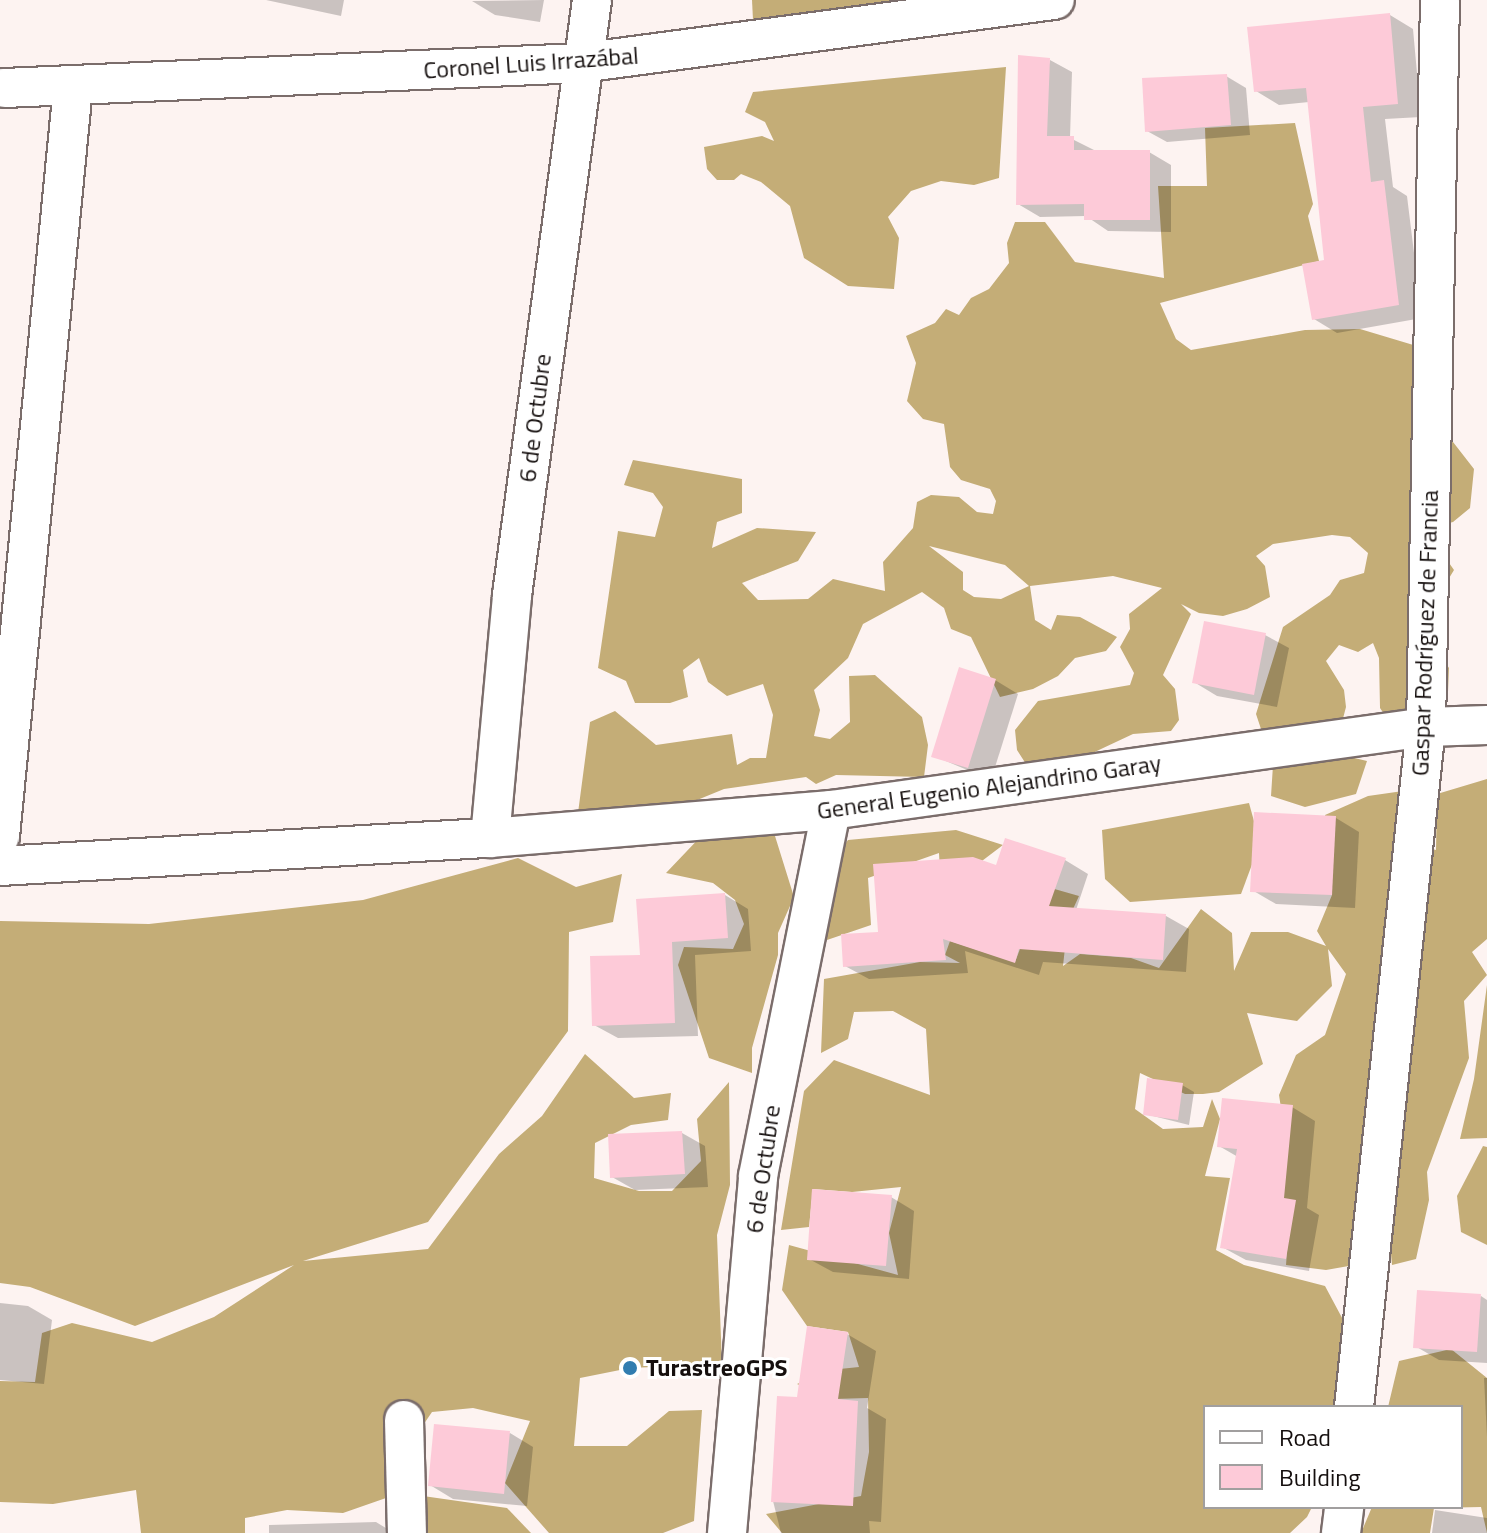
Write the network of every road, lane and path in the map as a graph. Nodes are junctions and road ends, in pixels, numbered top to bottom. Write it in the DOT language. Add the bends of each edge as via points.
graph roads {
  1 [pos="592,0"];
  2 [pos="1055,0"];
  3 [pos="1440,0"];
  4 [pos="581,63"];
  5 [pos="73,87"];
  6 [pos="4,88"];
  7 [pos="1487,725"];
  8 [pos="1426,727"];
  9 [pos="831,810"];
  10 [pos="0,836"];
  11 [pos="490,838"];
  12 [pos="0,866"];
  13 [pos="1354,1405"];
  14 [pos="404,1420"];
  15 [pos="1344,1509"];
  16 [pos="407,1533"];
  17 [pos="727,1533"];
  18 [pos="1341,1533"];
  1 -- 4 [label="street, 6 de Octubre"];
  2 -- 4 [label="street, Coronel Luis Irrazábal"];
  3 -- 8 [label="street, Gaspar Rodríguez de Francia"];
  4 -- 5 [label="street, Coronel Luis Irrazábal"];
  4 -- 11 [label="street, 6 de Octubre" via="512,595"];
  5 -- 6 [label="street, Coronel Luis Irrazábal"];
  5 -- 10 [label="street"];
  7 -- 8 [label="street, General Eugenio Alejandrino Garay"];
  8 -- 9 [label="street, General Eugenio Alejandrino Garay"];
  8 -- 13 [label="street, Gaspar Rodríguez de Francia"];
  9 -- 11 [label="street, General Eugenio Alejandrino Garay"];
  9 -- 17 [label="street, 6 de Octubre" via="758,1176"];
  11 -- 12 [label="street, General Eugenio Alejandrino Garay"];
  14 -- 16 [label="street"];
  15 -- 18 [label="street"];
}
